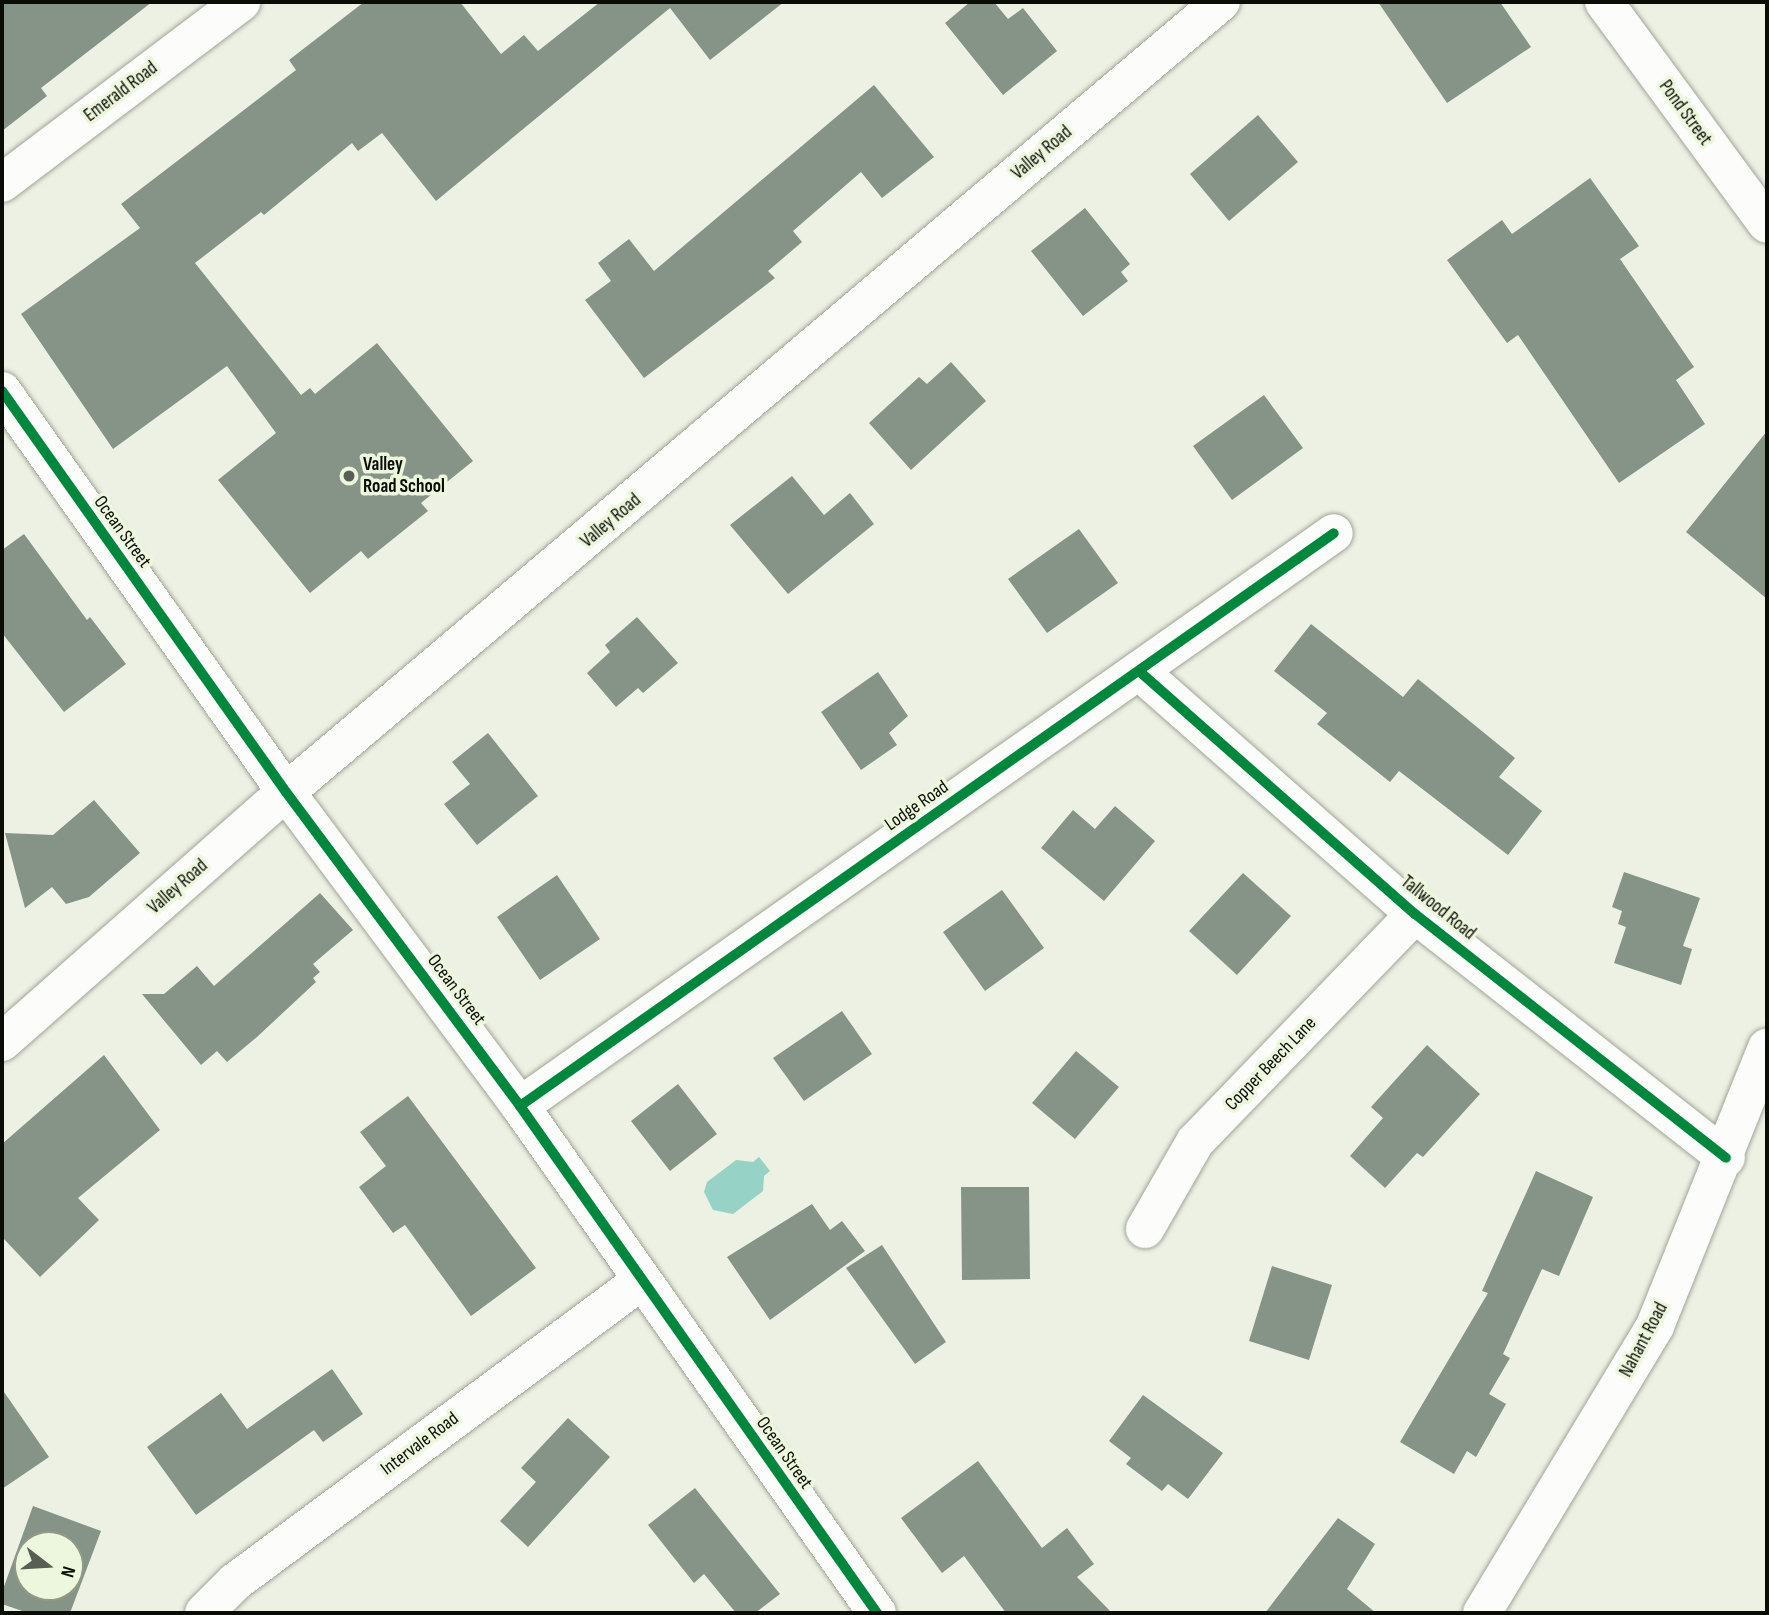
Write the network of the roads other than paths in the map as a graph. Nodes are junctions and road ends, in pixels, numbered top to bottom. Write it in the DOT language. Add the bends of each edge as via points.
graph roads {
  1 [pos="241,2"];
  2 [pos="1221,2"];
  3 [pos="1604,2"];
  4 [pos="1641,2"];
  5 [pos="1649,64"];
  6 [pos="2,183"];
  7 [pos="1767,224"];
  8 [pos="2,391"];
  9 [pos="1334,533"];
  10 [pos="1139,671"];
  11 [pos="286,792"];
  12 [pos="1415,914"];
  13 [pos="2,1042"];
  14 [pos="1767,1048"];
  15 [pos="520,1106"];
  16 [pos="1726,1158"];
  17 [pos="1145,1229"];
  18 [pos="641,1281"];
  19 [pos="204,1613"];
  20 [pos="877,1613"];
  21 [pos="1482,1613"];
  1 -- 6 [label="street, Emerald Road"];
  2 -- 11 [label="street, Valley Road"];
  3 -- 5 [label="street, Pond Street"];
  4 -- 5 [label="street"];
  5 -- 7 [label="street, Pond Street"];
  8 -- 11 [label="street, Ocean Street"];
  9 -- 10 [label="street, Lodge Road"];
  10 -- 12 [label="street, Tallwood Road"];
  10 -- 15 [label="street, Lodge Road"];
  11 -- 13 [label="street, Valley Road"];
  11 -- 15 [label="street, Ocean Street"];
  12 -- 16 [label="street, Tallwood Road"];
  12 -- 17 [label="street, Copper Beech Lane" via="1195,1142"];
  14 -- 16 [label="street, Nahant Road"];
  15 -- 18 [label="street, Ocean Street"];
  16 -- 21 [label="street, Nahant Road" via="1655,1326"];
  18 -- 19 [label="street, Intervale Road" via="234,1582"];
  18 -- 20 [label="street, Ocean Street"];
}
